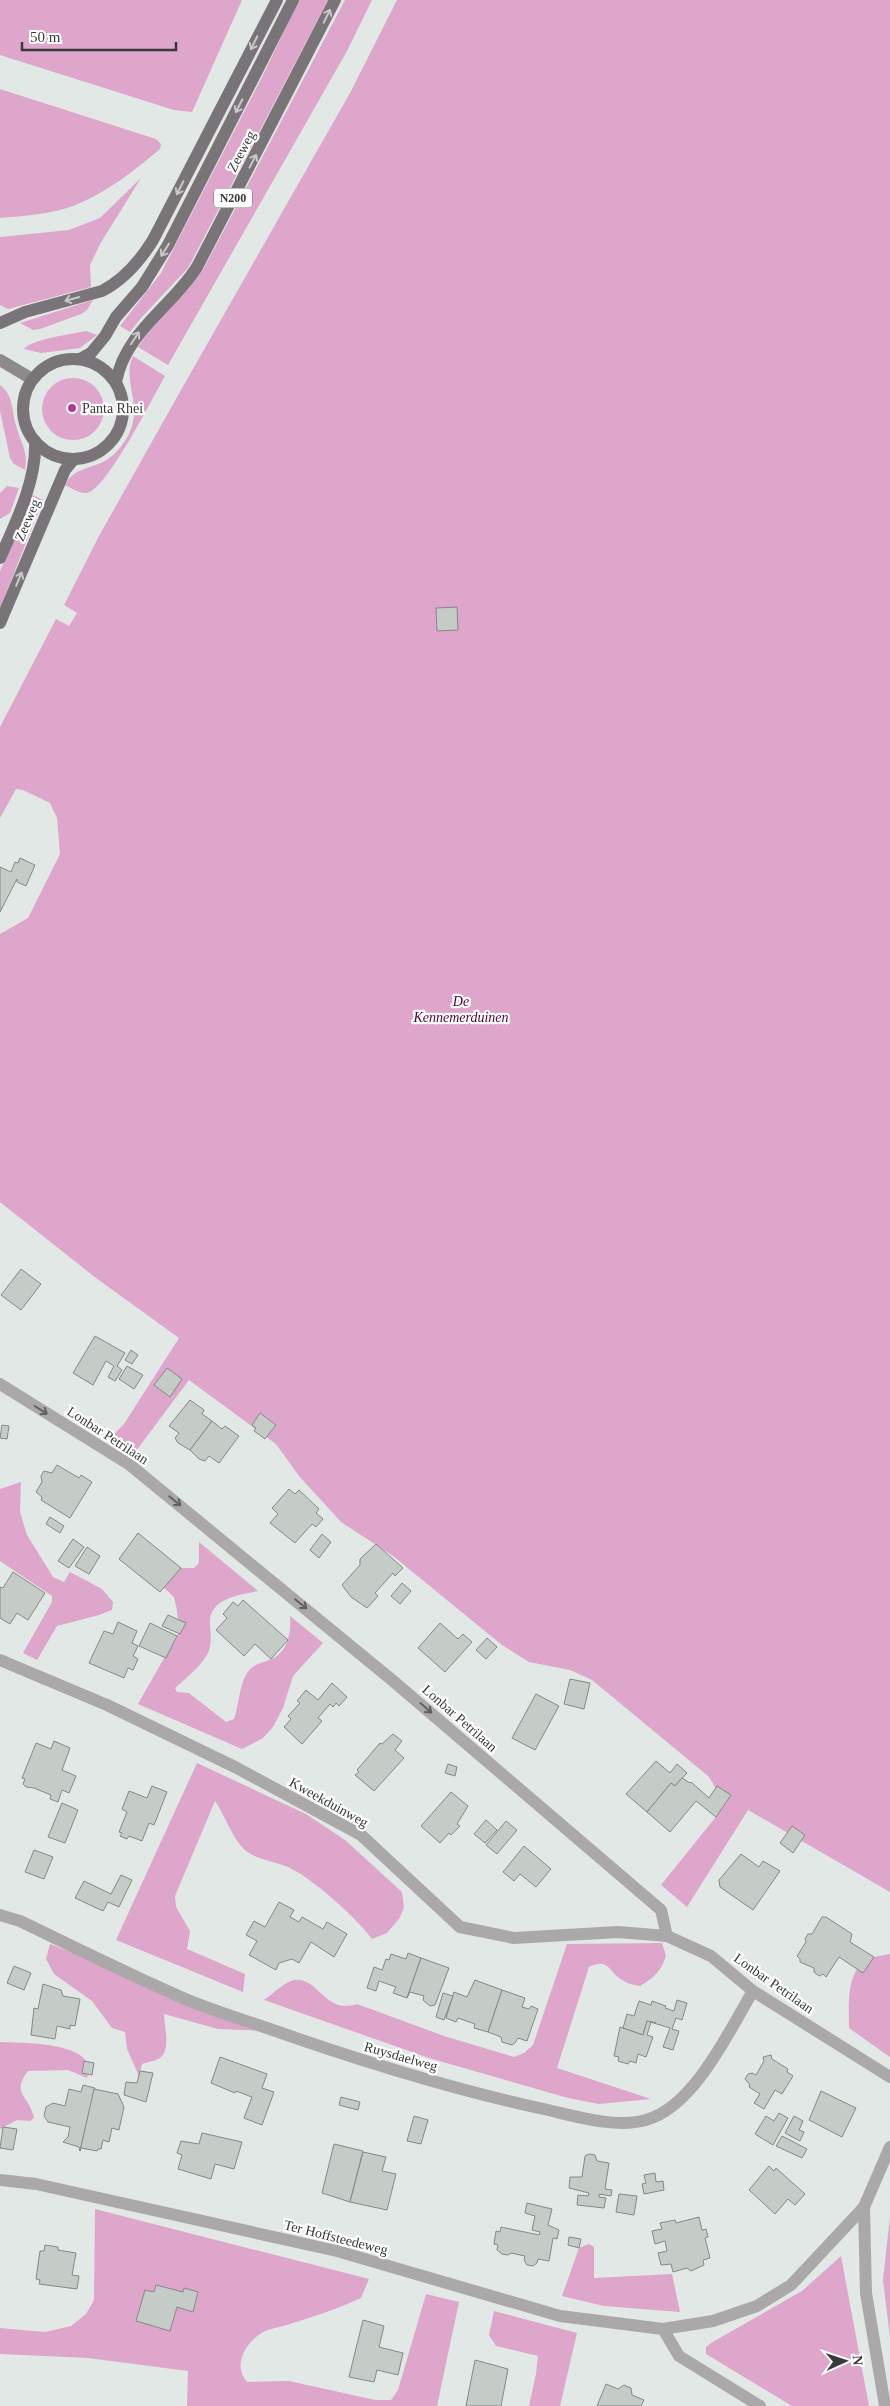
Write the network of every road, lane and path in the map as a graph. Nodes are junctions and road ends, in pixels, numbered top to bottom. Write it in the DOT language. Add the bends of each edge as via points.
graph roads {
  1 [pos="277,0"];
  2 [pos="293,0"];
  3 [pos="335,0"];
  4 [pos="0,323"];
  5 [pos="80,359"];
  6 [pos="0,360"];
  7 [pos="32,379"];
  8 [pos="116,382"];
  9 [pos="35,441"];
  10 [pos="74,459"];
  11 [pos="0,558"];
  12 [pos="0,623"];
  13 [pos="0,1384"];
  14 [pos="0,1660"];
  15 [pos="0,1915"];
  16 [pos="667,1936"];
  17 [pos="754,1991"];
  18 [pos="890,2077"];
  19 [pos="890,2147"];
  20 [pos="0,2180"];
  21 [pos="864,2207"];
  22 [pos="664,2329"];
  23 [pos="760,2406"];
  24 [pos="885,2406"];
  1 -- 4 [label="main road, one-way" via="140,260 113,285 102,290 25,312"];
  2 -- 5 [label="main road, Zeeweg / N200, one-way" via="168,245 142,287 116,317 105,336 91,353"];
  8 -- 3 [label="main road, Zeeweg / N200, one-way" via="119,368 143,327 185,286 197,267"];
  5 -- 7 [label="main road" via="58,361"];
  5 -- 8 [label="main road" via="100,366"];
  6 -- 7 [label="main road"];
  7 -- 9 [label="main road" via="24,398 24,416"];
  8 -- 10 [label="main road" via="123,407 120,428 103,449"];
  9 -- 10 [label="main road" via="55,456"];
  9 -- 11 [label="main road, Zeeweg" via="36,460 31,480"];
  12 -- 10 [label="main road, Zeeweg, one-way" via="65,470"];
  13 -- 16 [label="street, Lonbar Petrilaan, one-way" via="130,1465 392,1680 661,1910"];
  14 -- 16 [label="street, Kweekduinweg" via="107,1705 361,1835 460,1927 514,1938 618,1932"];
  15 -- 17 [label="street, Ruysdaelweg" via="20,1921 185,1999 377,2065 508,2101 625,2123 666,2112 685,2096"];
  16 -- 17 [label="street, Lonbar Petrilaan" via="711,1956"];
  17 -- 18 [label="street, Lonbar Petrilaan"];
  19 -- 21 [label="street, Ter Hoffsteedeweg"];
  20 -- 22 [label="street, Ter Hoffsteedeweg" via="36,2184 337,2251 560,2316"];
  21 -- 22 [label="street, Ter Hoffsteedeweg" via="791,2285 757,2306 713,2321"];
  21 -- 24 [label="street, Ter Hoffsteedeweg" via="866,2293"];
  22 -- 23 [label="street" via="679,2356"];
}
